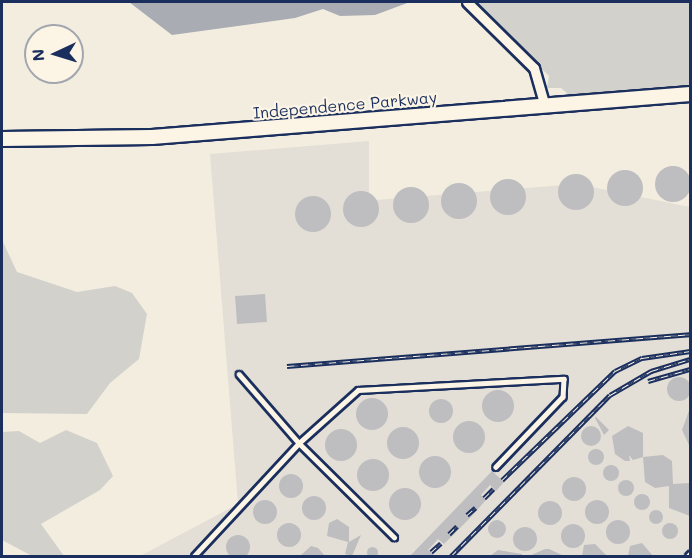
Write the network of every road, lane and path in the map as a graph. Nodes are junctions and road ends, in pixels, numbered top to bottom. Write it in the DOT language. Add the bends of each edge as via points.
graph roads {
  1 [pos="467,2"];
  2 [pos="690,94"];
  3 [pos="545,106"];
  4 [pos="2,139"];
  5 [pos="239,374"];
  6 [pos="299,443"];
  7 [pos="496,467"];
  8 [pos="394,537"];
  9 [pos="194,556"];
  1 -- 3 [label="street" via="534,68"];
  2 -- 3 [label="main road, Independence Parkway"];
  3 -- 4 [label="main road, Independence Parkway" via="85,141"];
  5 -- 6 [label="lane"];
  6 -- 7 [label="lane" via="358,390 564,379 563,397"];
  6 -- 8 [label="lane"];
  6 -- 9 [label="lane"];
}
